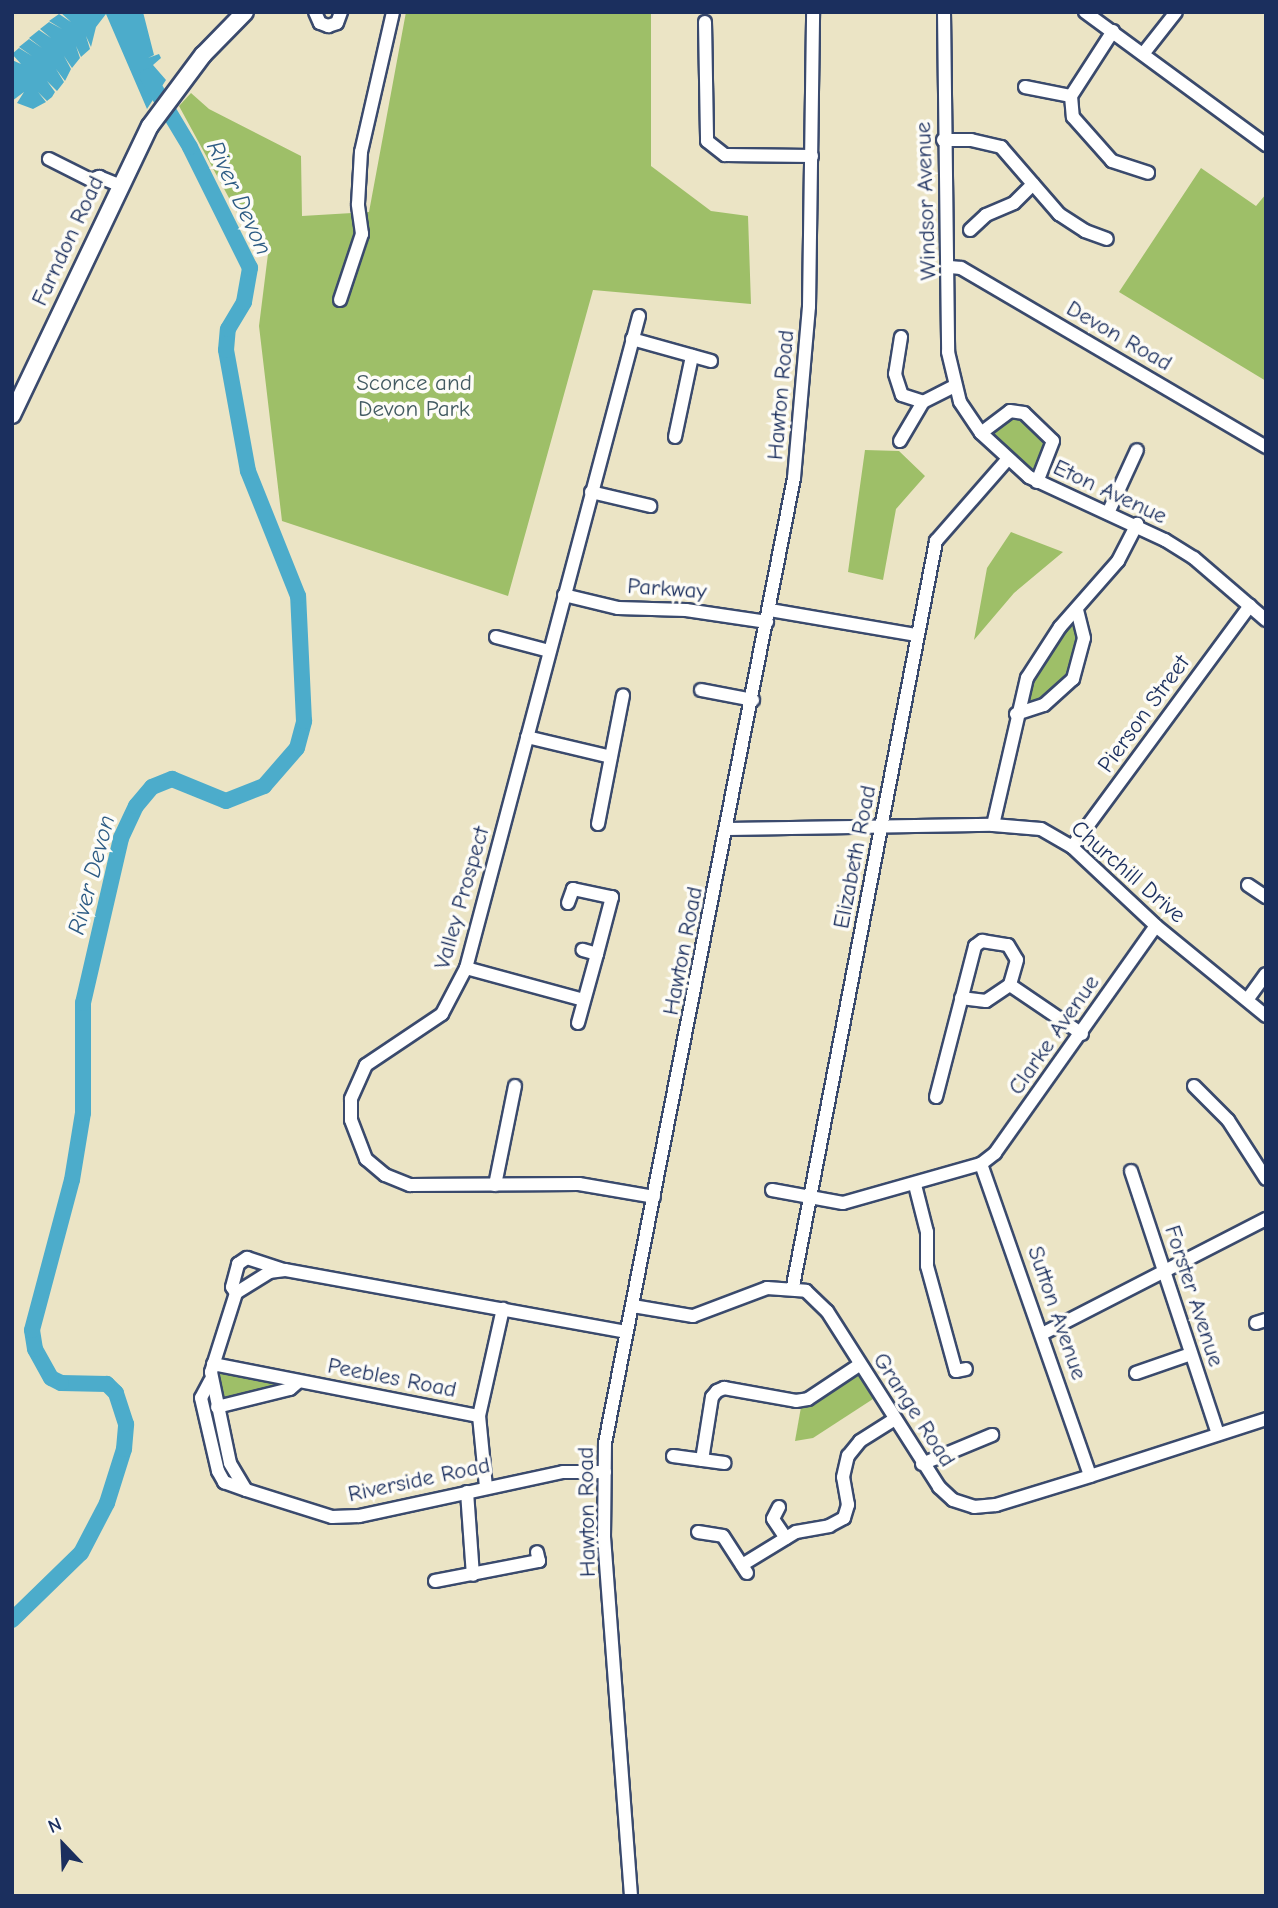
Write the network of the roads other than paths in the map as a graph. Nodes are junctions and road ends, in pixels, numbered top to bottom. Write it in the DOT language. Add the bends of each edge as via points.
graph roads {
  1 [pos="246,12"];
  2 [pos="315,12"];
  3 [pos="341,12"];
  4 [pos="393,12"];
  5 [pos="813,12"];
  6 [pos="944,12"];
  7 [pos="1085,12"];
  8 [pos="1176,12"];
  9 [pos="709,31"];
  10 [pos="1113,32"];
  11 [pos="1143,54"];
  12 [pos="1025,87"];
  13 [pos="1071,96"];
  14 [pos="943,140"];
  15 [pos="1266,145"];
  16 [pos="812,156"];
  17 [pos="48,159"];
  18 [pos="1033,184"];
  19 [pos="119,185"];
  20 [pos="1133,186"];
  21 [pos="970,230"];
  22 [pos="1107,239"];
  23 [pos="950,267"];
  24 [pos="340,300"];
  25 [pos="639,316"];
  26 [pos="901,337"];
  27 [pos="632,339"];
  28 [pos="692,356"];
  29 [pos="711,361"];
  30 [pos="953,387"];
  31 [pos="923,402"];
  32 [pos="12,415"];
  33 [pos="981,433"];
  34 [pos="675,438"];
  35 [pos="900,441"];
  36 [pos="1266,447"];
  37 [pos="1137,450"];
  38 [pos="1007,460"];
  39 [pos="1037,482"];
  40 [pos="591,492"];
  41 [pos="650,506"];
  42 [pos="1108,513"];
  43 [pos="1137,524"];
  44 [pos="564,595"];
  45 [pos="1250,606"];
  46 [pos="1077,608"];
  47 [pos="769,616"];
  48 [pos="1266,620"];
  49 [pos="917,635"];
  50 [pos="496,637"];
  51 [pos="550,651"];
  52 [pos="701,690"];
  53 [pos="623,695"];
  54 [pos="753,700"];
  55 [pos="1016,714"];
  56 [pos="527,737"];
  57 [pos="611,757"];
  58 [pos="598,824"];
  59 [pos="993,825"];
  60 [pos="882,826"];
  61 [pos="728,829"];
  62 [pos="1072,847"];
  63 [pos="1248,885"];
  64 [pos="1266,897"];
  65 [pos="568,903"];
  66 [pos="1156,926"];
  67 [pos="583,950"];
  68 [pos="597,954"];
  69 [pos="466,968"];
  70 [pos="1266,974"];
  71 [pos="1010,985"];
  72 [pos="961,998"];
  73 [pos="584,1000"];
  74 [pos="1247,1000"];
  75 [pos="1266,1016"];
  76 [pos="578,1023"];
  77 [pos="1082,1034"];
  78 [pos="515,1086"];
  79 [pos="1194,1086"];
  80 [pos="936,1097"];
  81 [pos="981,1164"];
  82 [pos="1131,1171"];
  83 [pos="1266,1179"];
  84 [pos="495,1185"];
  85 [pos="915,1185"];
  86 [pos="772,1190"];
  87 [pos="654,1196"];
  88 [pos="811,1199"];
  89 [pos="1266,1219"];
  90 [pos="285,1270"];
  91 [pos="1164,1272"];
  92 [pos="793,1286"];
  93 [pos="236,1293"];
  94 [pos="633,1306"];
  95 [pos="503,1309"];
  96 [pos="625,1332"];
  97 [pos="1042,1334"];
  98 [pos="1191,1353"];
  99 [pos="213,1364"];
  100 [pos="859,1365"];
  101 [pos="1139,1369"];
  102 [pos="956,1371"];
  103 [pos="210,1381"];
  104 [pos="298,1382"];
  105 [pos="796,1401"];
  106 [pos="217,1407"];
  107 [pos="794,1415"];
  108 [pos="479,1416"];
  109 [pos="894,1419"];
  110 [pos="1266,1419"];
  111 [pos="1218,1434"];
  112 [pos="992,1435"];
  113 [pos="673,1456"];
  114 [pos="702,1460"];
  115 [pos="724,1463"];
  116 [pos="922,1464"];
  117 [pos="605,1472"];
  118 [pos="1090,1476"];
  119 [pos="486,1487"];
  120 [pos="246,1490"];
  121 [pos="467,1492"];
  122 [pos="773,1512"];
  123 [pos="486,1537"];
  124 [pos="472,1538"];
  125 [pos="702,1538"];
  126 [pos="786,1538"];
  127 [pos="537,1552"];
  128 [pos="473,1575"];
  129 [pos="441,1577"];
  130 [pos="631,1896"];
  1 -- 19 [label="main road, Farndon Road" via="183,78 150,126"];
  2 -- 3 [label="street" via="320,23 328,26 337,23"];
  4 -- 24 [label="street" via="361,152 358,204 362,234"];
  5 -- 16 [label="street, Hawton Road"];
  6 -- 14 [label="street, Windsor Avenue"];
  7 -- 10 [label="street"];
  8 -- 11 [label="street"];
  9 -- 16 [label="street" via="704,128 715,151 738,156"];
  10 -- 11 [label="street"];
  10 -- 13 [label="street"];
  11 -- 15 [label="street"];
  12 -- 13 [label="street"];
  13 -- 20 [label="street" via="1078,127 1112,161 1142,172"];
  14 -- 18 [label="street" via="971,139 1002,147"];
  14 -- 23 [label="street, Windsor Avenue"];
  16 -- 47 [label="street, Hawton Road" via="801,420"];
  17 -- 19 [label="street" via="91,180 99,177"];
  18 -- 21 [label="street" via="1014,203 986,215"];
  18 -- 22 [label="street" via="1070,222"];
  19 -- 32 [label="main road, Farndon Road"];
  23 -- 30 [label="street, Windsor Avenue" via="948,352"];
  23 -- 36 [label="street, Devon Road" via="961,268"];
  25 -- 27 [label="street, Valley Prospect"];
  26 -- 31 [label="street" via="896,386 902,395"];
  27 -- 28 [label="street"];
  27 -- 40 [label="street, Valley Prospect"];
  28 -- 29 [label="street"];
  28 -- 34 [label="street"];
  30 -- 31 [label="street"];
  30 -- 33 [label="street, Eton Avenue"];
  31 -- 35 [label="street"];
  33 -- 38 [label="street, Eton Avenue"];
  33 -- 39 [label="street" via="1010,411 1024,412 1052,441"];
  37 -- 42 [label="street"];
  38 -- 39 [label="street, Eton Avenue"];
  38 -- 49 [label="street, Elizabeth Road" via="940,531"];
  39 -- 42 [label="street, Eton Avenue"];
  40 -- 41 [label="street"];
  40 -- 44 [label="street, Valley Prospect"];
  42 -- 43 [label="street, Eton Avenue"];
  43 -- 45 [label="street, Eton Avenue" via="1194,558"];
  43 -- 46 [label="street" via="1118,561"];
  44 -- 47 [label="street, Parkway" via="618,608"];
  44 -- 51 [label="street, Valley Prospect"];
  45 -- 48 [label="street, Eton Avenue"];
  45 -- 62 [label="street, Pierson Street"];
  46 -- 55 [label="street" via="1035,662"];
  46 -- 55 [label="street" via="1084,638 1077,671 1055,698"];
  47 -- 49 [label="street, Parkway"];
  47 -- 54 [label="street, Hawton Road"];
  49 -- 60 [label="street, Elizabeth Road"];
  50 -- 51 [label="street"];
  51 -- 56 [label="street, Valley Prospect"];
  52 -- 54 [label="street"];
  53 -- 57 [label="street"];
  54 -- 61 [label="street, Hawton Road"];
  55 -- 59 [label="street"];
  56 -- 57 [label="street"];
  56 -- 69 [label="street, Valley Prospect"];
  57 -- 58 [label="street"];
  59 -- 60 [label="street, Churchill Drive"];
  59 -- 62 [label="street, Churchill Drive" via="1041,829"];
  60 -- 61 [label="street, Churchill Drive"];
  60 -- 88 [label="street, Elizabeth Road"];
  61 -- 87 [label="street, Hawton Road"];
  62 -- 66 [label="street, Churchill Drive"];
  63 -- 64 [label="street"];
  65 -- 68 [label="street" via="572,889 612,897"];
  66 -- 74 [label="street, Churchill Drive"];
  66 -- 77 [label="street, Clarke Avenue"];
  67 -- 68 [label="street"];
  68 -- 73 [label="street"];
  69 -- 73 [label="street"];
  69 -- 84 [label="street, Valley Prospect" via="442,1014 366,1065 351,1099 351,1120 366,1159 385,1175 410,1185"];
  70 -- 74 [label="street"];
  71 -- 72 [label="street" via="986,1002"];
  71 -- 72 [label="street" via="1017,960 1014,952 1008,944 982,941 975,946"];
  71 -- 77 [label="street"];
  72 -- 80 [label="street"];
  73 -- 76 [label="street"];
  74 -- 75 [label="street, Churchill Drive"];
  77 -- 81 [label="street, Clarke Avenue" via="995,1153"];
  78 -- 84 [label="street"];
  79 -- 83 [label="street" via="1228,1120"];
  81 -- 85 [label="street"];
  81 -- 97 [label="street, Sutton Avenue"];
  82 -- 91 [label="street, Forster Avenue"];
  84 -- 87 [label="street, Valley Prospect" via="579,1184"];
  85 -- 88 [label="street" via="843,1203"];
  85 -- 102 [label="street" via="927,1232 927,1266"];
  86 -- 88 [label="street"];
  87 -- 94 [label="street, Hawton Road"];
  88 -- 92 [label="street, Elizabeth Road"];
  89 -- 91 [label="street"];
  90 -- 93 [label="street, Riverside Road" via="260,1276"];
  90 -- 93 [label="street, Riverside Road" via="247,1258 238,1264 232,1287"];
  90 -- 95 [label="street, Riverside Road"];
  91 -- 97 [label="street"];
  91 -- 98 [label="street, Forster Avenue"];
  92 -- 94 [label="street" via="767,1288 694,1316"];
  92 -- 100 [label="street, Grange Road" via="806,1291 827,1311"];
  93 -- 99 [label="street, Riverside Road"];
  94 -- 96 [label="street, Hawton Road"];
  95 -- 96 [label="street, Riverside Road"];
  95 -- 108 [label="street"];
  96 -- 117 [label="street, Hawton Road" via="605,1443"];
  97 -- 118 [label="street, Sutton Avenue"];
  98 -- 101 [label="street"];
  98 -- 111 [label="street, Forster Avenue"];
  99 -- 103 [label="street, Riverside Road"];
  99 -- 104 [label="street, Peebles Road"];
  100 -- 105 [label="street" via="808,1399"];
  100 -- 109 [label="street, Grange Road"];
  103 -- 106 [label="street, Riverside Road"];
  103 -- 120 [label="street, Riverside Road" via="201,1398 218,1471 224,1482"];
  104 -- 106 [label="street, Peebles Road" via="290,1389"];
  104 -- 108 [label="street, Peebles Road"];
  105 -- 107 [label="street"];
  105 -- 114 [label="street" via="724,1388 717,1391 712,1397"];
  106 -- 120 [label="street, Riverside Road" via="230,1463"];
  108 -- 119 [label="street"];
  109 -- 116 [label="street, Grange Road"];
  109 -- 126 [label="street" via="860,1441 848,1456 843,1477 848,1521"];
  110 -- 111 [label="street, Grange Road"];
  111 -- 118 [label="street, Grange Road"];
  112 -- 116 [label="street"];
  113 -- 114 [label="street"];
  114 -- 115 [label="street"];
  116 -- 118 [label="street, Grange Road" via="953,1500 974,1507 996,1505"];
  117 -- 119 [label="street, Riverside Road" via="563,1472"];
  117 -- 130 [label="street, Hawton Road" via="604,1537"];
  119 -- 121 [label="street, Riverside Road"];
  120 -- 121 [label="street, Riverside Road" via="339,1519"];
  121 -- 124 [label="street"];
  122 -- 126 [label="street"];
  123 -- 124 [label="street"];
  124 -- 128 [label="street"];
  125 -- 126 [label="street" via="723,1536 745,1569"];
  127 -- 128 [label="street" via="538,1561"];
  128 -- 129 [label="street"];
}
